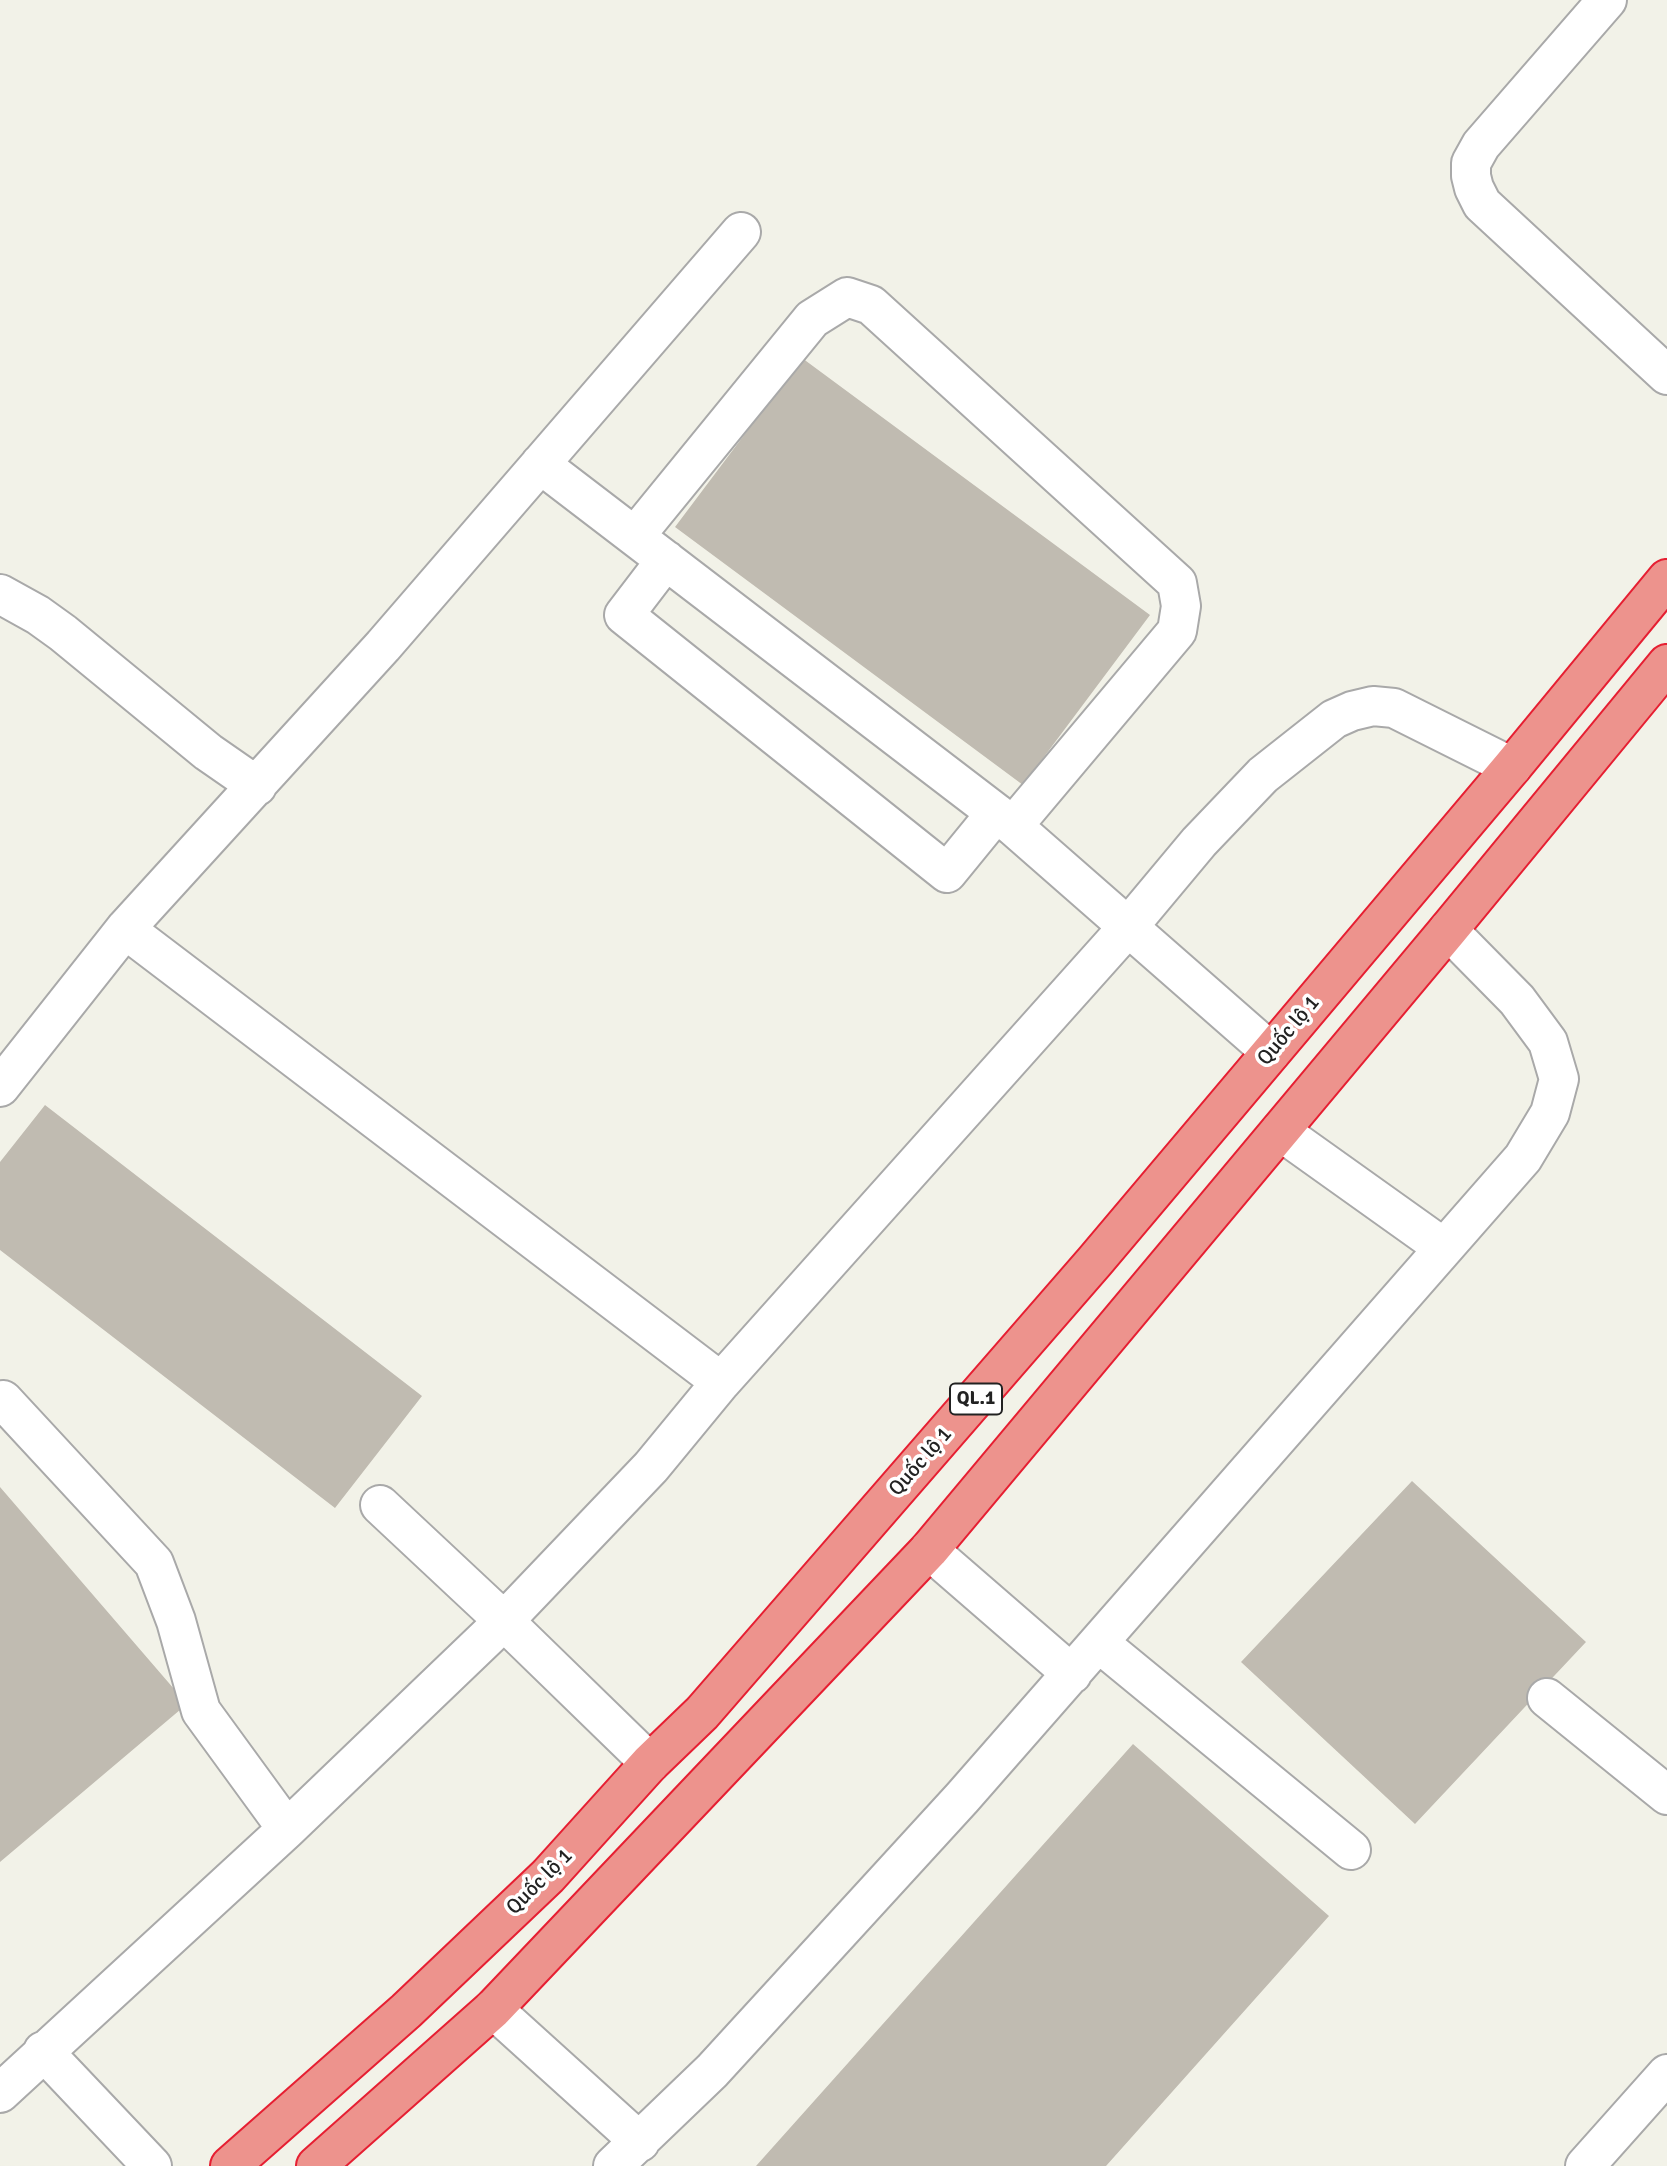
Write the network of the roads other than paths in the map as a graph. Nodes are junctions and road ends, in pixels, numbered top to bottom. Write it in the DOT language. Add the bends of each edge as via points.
graph roads {
  1 [pos="1607,0"];
  2 [pos="741,232"];
  3 [pos="1667,375"];
  4 [pos="541,464"];
  5 [pos="635,537"];
  6 [pos="666,560"];
  7 [pos="1667,579"];
  8 [pos="0,594"];
  9 [pos="1667,664"];
  10 [pos="1512,767"];
  11 [pos="257,786"];
  12 [pos="1005,820"];
  13 [pos="1128,926"];
  14 [pos="125,929"];
  15 [pos="1448,930"];
  16 [pos="1271,1052"];
  17 [pos="0,1087"];
  18 [pos="1280,1131"];
  19 [pos="1444,1248"];
  20 [pos="722,1382"];
  21 [pos="3,1400"];
  22 [pos="380,1505"];
  23 [pos="929,1550"];
  24 [pos="504,1621"];
  25 [pos="1099,1643"];
  26 [pos="1072,1674"];
  27 [pos="1547,1698"];
  28 [pos="650,1763"];
  29 [pos="1667,1795"];
  30 [pos="287,1829"];
  31 [pos="1351,1850"];
  32 [pos="493,2008"];
  33 [pos="43,2051"];
  34 [pos="1667,2074"];
  35 [pos="5,2078"];
  36 [pos="626,2154"];
  37 [pos="152,2166"];
  38 [pos="230,2166"];
  39 [pos="316,2166"];
  40 [pos="1585,2166"];
  1 -- 3 [label="street" via="1481,145 1471,163 1471,176 1482,204"];
  2 -- 4 [label="street"];
  4 -- 5 [label="street"];
  4 -- 11 [label="street"];
  5 -- 6 [label="street"];
  5 -- 12 [label="street" via="812,319 847,297 871,305 1177,583 1181,606 1177,631"];
  6 -- 12 [label="street"];
  6 -- 12 [label="street" via="624,615 947,873"];
  7 -- 10 [label="highway, Quốc lộ 1 / QL.1"];
  8 -- 11 [label="street" via="38,615"];
  9 -- 15 [label="highway, QL.1"];
  10 -- 13 [label="street" via="1394,708 1352,710 1263,775"];
  10 -- 16 [label="highway, Quốc lộ 1 / QL.1"];
  11 -- 14 [label="street"];
  12 -- 13 [label="street"];
  13 -- 16 [label="street"];
  13 -- 20 [label="street"];
  14 -- 17 [label="street"];
  14 -- 20 [label="street"];
  15 -- 18 [label="highway, QL.1"];
  15 -- 19 [label="street" via="1525,1010 1548,1042 1559,1079 1550,1113 1523,1158"];
  16 -- 28 [label="highway, Quốc lộ 1 / QL.1" via="809,1592 702,1713"];
  18 -- 19 [label="street"];
  18 -- 23 [label="highway, QL.1"];
  19 -- 25 [label="street"];
  20 -- 24 [label="street" via="651,1467"];
  21 -- 30 [label="street" via="154,1563 201,1711"];
  22 -- 24 [label="street"];
  23 -- 26 [label="street"];
  23 -- 32 [label="highway, QL.1"];
  24 -- 28 [label="street"];
  24 -- 30 [label="street"];
  25 -- 26 [label="street"];
  25 -- 31 [label="street"];
  26 -- 36 [label="street" via="712,2071"];
  27 -- 29 [label="street"];
  28 -- 38 [label="highway, Quốc lộ 1 / QL.1" via="548,1877 407,2011"];
  30 -- 33 [label="street"];
  32 -- 36 [label="street"];
  32 -- 39 [label="highway, QL.1"];
  33 -- 35 [label="street"];
  33 -- 37 [label="street"];
  34 -- 40 [label="street"];
}
